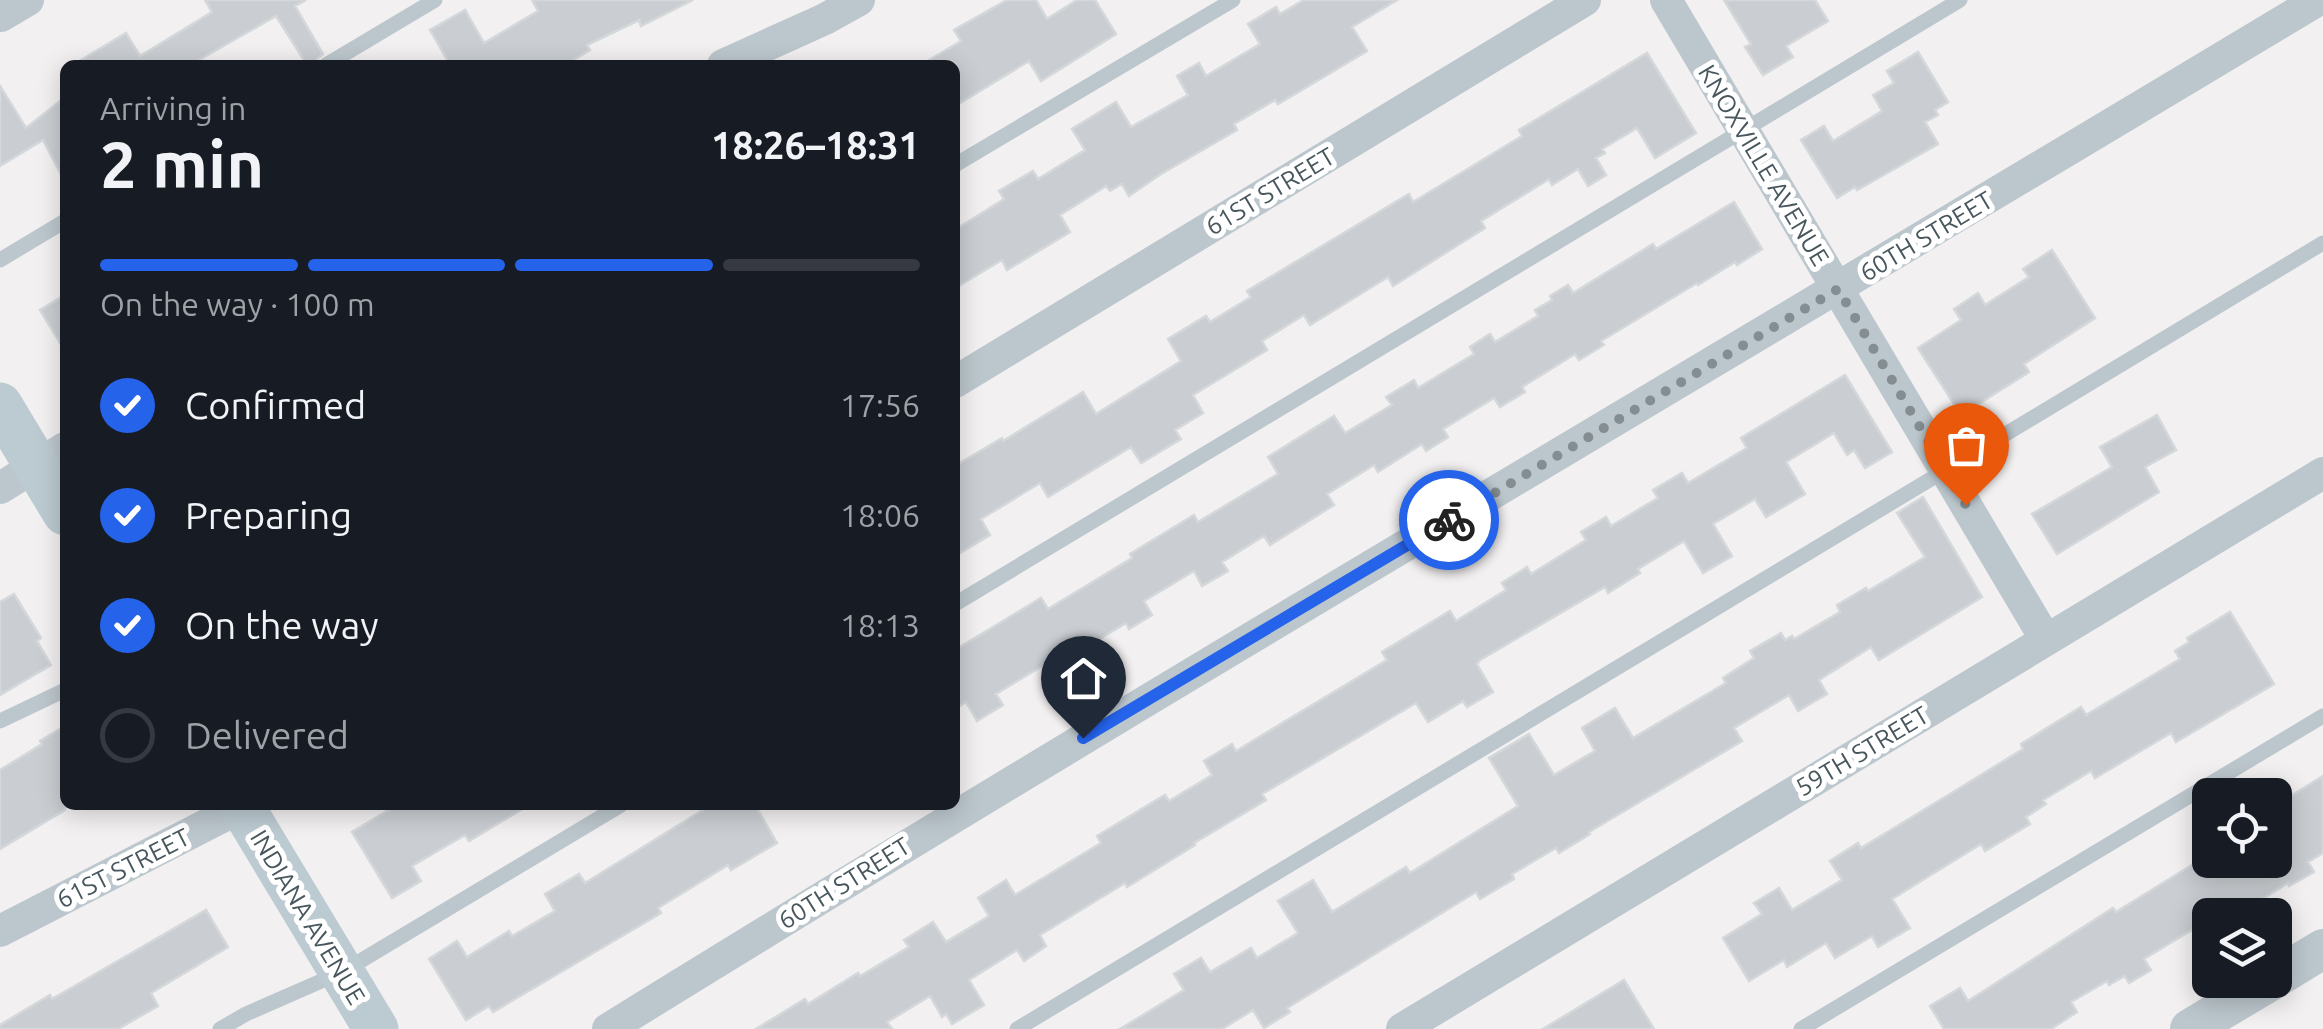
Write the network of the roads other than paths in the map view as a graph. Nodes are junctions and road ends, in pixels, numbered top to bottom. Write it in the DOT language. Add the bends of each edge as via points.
graph roads {
  1 [pos="28,0"];
  2 [pos="435,0"];
  3 [pos="859,0"];
  4 [pos="1233,0"];
  5 [pos="1586,0"];
  6 [pos="1666,0"];
  7 [pos="1960,0"];
  8 [pos="2318,0"];
  9 [pos="0,16"];
  10 [pos="334,60"];
  11 [pos="734,60"];
  12 [pos="1744,131"];
  13 [pos="960,163"];
  14 [pos="60,224"];
  15 [pos="2323,243"];
  16 [pos="0,260"];
  17 [pos="1838,289"];
  18 [pos="960,379"];
  19 [pos="0,405"];
  20 [pos="34,467"];
  21 [pos="1946,471"];
  22 [pos="2323,473"];
  23 [pos="60,506"];
  24 [pos="960,601"];
  25 [pos="2046,640"];
  26 [pos="60,692"];
  27 [pos="2323,716"];
  28 [pos="0,721"];
  29 [pos="234,810"];
  30 [pos="244,810"];
  31 [pos="612,810"];
  32 [pos="0,931"];
  33 [pos="2323,949"];
  34 [pos="2292,968"];
  35 [pos="342,972"];
  36 [pos="2242,998"];
  37 [pos="220,1029"];
  38 [pos="376,1029"];
  39 [pos="608,1029"];
  40 [pos="1017,1029"];
  41 [pos="1402,1029"];
  42 [pos="1800,1029"];
  43 [pos="2190,1029"];
  1 -- 9 [label="street"];
  2 -- 10 [label="lane"];
  3 -- 11 [label="street"];
  4 -- 13 [label="lane"];
  5 -- 18 [label="street, 61ST STREET"];
  6 -- 12 [label="street, KNOXVILLE AVENUE"];
  7 -- 12 [label="lane"];
  8 -- 17 [label="street, 60TH STREET"];
  12 -- 17 [label="street, KNOXVILLE AVENUE"];
  12 -- 24 [label="lane"];
  14 -- 16 [label="lane"];
  15 -- 21 [label="lane"];
  17 -- 21 [label="street, KNOXVILLE AVENUE"];
  17 -- 39 [label="street, 60TH STREET"];
  19 -- 20 [label="main road"];
  20 -- 23 [label="main road"];
  21 -- 25 [label="street, KNOXVILLE AVENUE"];
  21 -- 40 [label="lane"];
  22 -- 25 [label="street, 59TH STREET"];
  25 -- 41 [label="street, 59TH STREET"];
  26 -- 28 [label="lane"];
  27 -- 42 [label="lane"];
  29 -- 32 [label="street, 61ST STREET"];
  30 -- 35 [label="main road, INDIANA AVENUE"];
  31 -- 35 [label="lane"];
  33 -- 34 [label="street"];
  35 -- 37 [label="lane"];
  35 -- 38 [label="main road, INDIANA AVENUE"];
  36 -- 43 [label="street"];
}
